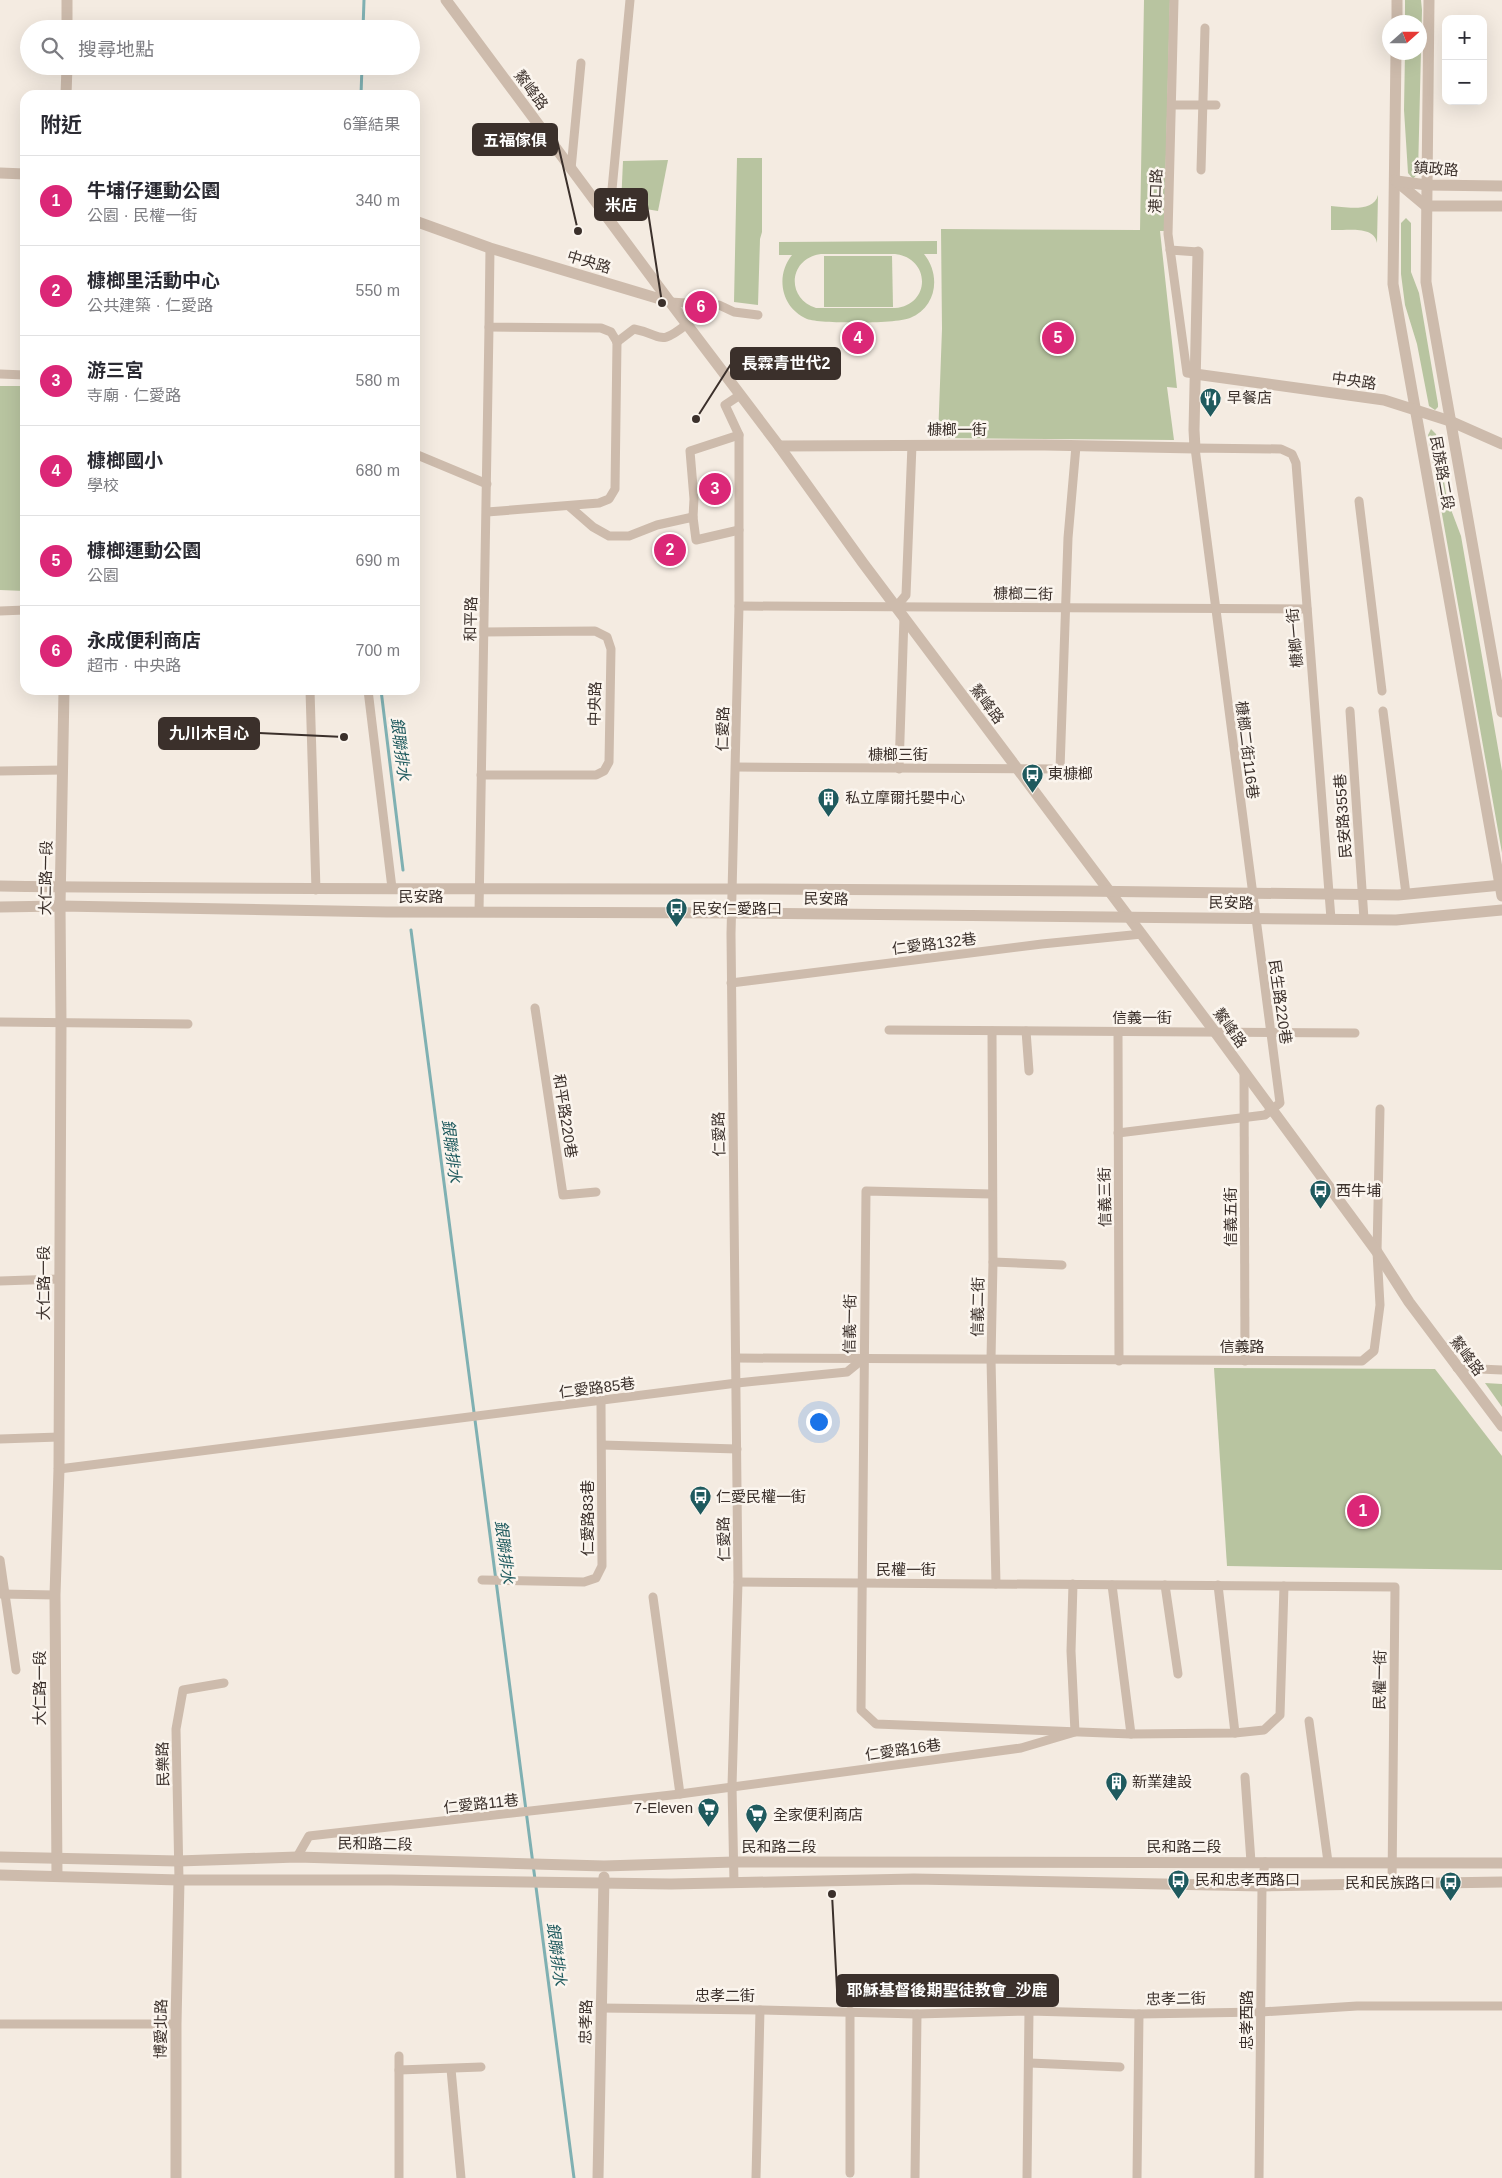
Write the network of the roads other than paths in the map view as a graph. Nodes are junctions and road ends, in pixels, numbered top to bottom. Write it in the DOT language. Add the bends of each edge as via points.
graph roads {
  1 [pos="67,0"];
  2 [pos="446,0"];
  3 [pos="630,0"];
  4 [pos="1174,0"];
  5 [pos="1397,0"];
  6 [pos="1429,0"];
  7 [pos="1397,15"];
  8 [pos="67,20"];
  9 [pos="1205,28"];
  10 [pos="1396,60"];
  11 [pos="581,63"];
  12 [pos="67,75"];
  13 [pos="66,90"];
  14 [pos="1172,105"];
  15 [pos="1203,105"];
  16 [pos="1216,105"];
  17 [pos="572,169"];
  18 [pos="1201,170"];
  19 [pos="0,173"];
  20 [pos="20,174"];
  21 [pos="1395,180"];
  22 [pos="1427,186"];
  23 [pos="1502,186"];
  24 [pos="1426,206"];
  25 [pos="1502,206"];
  26 [pos="609,221"];
  27 [pos="420,223"];
  28 [pos="490,248"];
  29 [pos="1170,250"];
  30 [pos="1198,252"];
  31 [pos="670,302"];
  32 [pos="758,315"];
  33 [pos="686,324"];
  34 [pos="489,326"];
  35 [pos="617,342"];
  36 [pos="0,374"];
  37 [pos="20,374"];
  38 [pos="1195,374"];
  39 [pos="740,395"];
  40 [pos="1416,410"];
  41 [pos="1450,421"];
  42 [pos="739,434"];
  43 [pos="1502,444"];
  44 [pos="912,445"];
  45 [pos="779,446"];
  46 [pos="1076,446"];
  47 [pos="1195,448"];
  48 [pos="420,456"];
  49 [pos="487,484"];
  50 [pos="1359,501"];
  51 [pos="569,506"];
  52 [pos="487,512"];
  53 [pos="693,517"];
  54 [pos="739,530"];
  55 [pos="739,606"];
  56 [pos="896,607"];
  57 [pos="1066,608"];
  58 [pos="1215,609"];
  59 [pos="1307,609"];
  60 [pos="0,610"];
  61 [pos="20,610"];
  62 [pos="904,617"];
  63 [pos="484,632"];
  64 [pos="1382,691"];
  65 [pos="64,695"];
  66 [pos="310,695"];
  67 [pos="369,695"];
  68 [pos="1350,711"];
  69 [pos="1383,712"];
  70 [pos="1502,712"];
  71 [pos="736,767"];
  72 [pos="899,768"];
  73 [pos="1017,769"];
  74 [pos="0,770"];
  75 [pos="63,770"];
  76 [pos="481,775"];
  77 [pos="0,886"];
  78 [pos="60,887"];
  79 [pos="392,888"];
  80 [pos="479,888"];
  81 [pos="732,889"];
  82 [pos="1501,889"];
  83 [pos="316,890"];
  84 [pos="1110,892"];
  85 [pos="1252,894"];
  86 [pos="1330,894"];
  87 [pos="1406,894"];
  88 [pos="1363,895"];
  89 [pos="60,906"];
  90 [pos="0,907"];
  91 [pos="316,910"];
  92 [pos="1502,910"];
  93 [pos="478,912"];
  94 [pos="731,913"];
  95 [pos="1129,917"];
  96 [pos="1255,918"];
  97 [pos="1331,919"];
  98 [pos="1364,919"];
  99 [pos="1142,934"];
  100 [pos="731,983"];
  101 [pos="535,1008"];
  102 [pos="0,1022"];
  103 [pos="61,1023"];
  104 [pos="188,1024"];
  105 [pos="889,1030"];
  106 [pos="992,1031"];
  107 [pos="1026,1031"];
  108 [pos="1118,1032"];
  109 [pos="1215,1032"];
  110 [pos="1270,1033"];
  111 [pos="1355,1033"];
  112 [pos="1029,1071"];
  113 [pos="1244,1073"];
  114 [pos="1380,1109"];
  115 [pos="1272,1110"];
  116 [pos="1245,1118"];
  117 [pos="1118,1133"];
  118 [pos="596,1192"];
  119 [pos="991,1194"];
  120 [pos="1377,1252"];
  121 [pos="993,1262"];
  122 [pos="1062,1265"];
  123 [pos="60,1279"];
  124 [pos="0,1281"];
  125 [pos="736,1358"];
  126 [pos="863,1358"];
  127 [pos="991,1358"];
  128 [pos="1119,1361"];
  129 [pos="1245,1361"];
  130 [pos="1457,1368"];
  131 [pos="1502,1370"];
  132 [pos="737,1383"];
  133 [pos="601,1402"];
  134 [pos="1502,1426"];
  135 [pos="59,1437"];
  136 [pos="0,1439"];
  137 [pos="602,1445"];
  138 [pos="737,1449"];
  139 [pos="58,1469"];
  140 [pos="0,1560"];
  141 [pos="485,1580"];
  142 [pos="738,1582"];
  143 [pos="861,1583"];
  144 [pos="996,1584"];
  145 [pos="1073,1584"];
  146 [pos="1112,1585"];
  147 [pos="1165,1585"];
  148 [pos="1218,1585"];
  149 [pos="1284,1586"];
  150 [pos="2,1594"];
  151 [pos="55,1595"];
  152 [pos="653,1597"];
  153 [pos="16,1670"];
  154 [pos="1178,1674"];
  155 [pos="224,1683"];
  156 [pos="1308,1721"];
  157 [pos="1075,1732"];
  158 [pos="1235,1733"];
  159 [pos="1131,1734"];
  160 [pos="1245,1777"];
  161 [pos="732,1786"];
  162 [pos="680,1794"];
  163 [pos="0,1857"];
  164 [pos="297,1857"];
  165 [pos="56,1858"];
  166 [pos="393,1860"];
  167 [pos="178,1861"];
  168 [pos="734,1862"];
  169 [pos="1250,1862"];
  170 [pos="1265,1862"];
  171 [pos="1328,1862"];
  172 [pos="1392,1862"];
  173 [pos="1502,1863"];
  174 [pos="604,1866"];
  175 [pos="0,1875"];
  176 [pos="57,1876"];
  177 [pos="180,1880"];
  178 [pos="391,1880"];
  179 [pos="1502,1882"];
  180 [pos="604,1883"];
  181 [pos="734,1883"];
  182 [pos="1392,1885"];
  183 [pos="1262,1886"];
  184 [pos="1502,2006"];
  185 [pos="601,2008"];
  186 [pos="760,2010"];
  187 [pos="850,2011"];
  188 [pos="1029,2011"];
  189 [pos="1261,2012"];
  190 [pos="917,2014"];
  191 [pos="1138,2014"];
  192 [pos="0,2024"];
  193 [pos="176,2024"];
  194 [pos="398,2056"];
  195 [pos="1030,2063"];
  196 [pos="481,2067"];
  197 [pos="1120,2067"];
  198 [pos="451,2069"];
  199 [pos="399,2070"];
  200 [pos="850,2173"];
  201 [pos="176,2178"];
  202 [pos="399,2178"];
  203 [pos="461,2178"];
  204 [pos="598,2178"];
  205 [pos="756,2178"];
  206 [pos="915,2178"];
  207 [pos="1027,2178"];
  208 [pos="1136,2178"];
  209 [pos="1259,2178"];
  1 -- 8 [label="street"];
  2 -- 17 [label="street, 鰲峰路"];
  3 -- 26 [label="street"];
  4 -- 14 [label="street, 港口路"];
  5 -- 7 [label="street"];
  6 -- 22 [label="street, 民族路二段"];
  9 -- 15 [label="street"];
  10 -- 21 [label="street, 民族路二段"];
  11 -- 17 [label="street"];
  12 -- 13 [label="street"];
  14 -- 15 [label="street"];
  14 -- 29 [label="street, 港口路"];
  15 -- 16 [label="street"];
  15 -- 18 [label="street"];
  17 -- 26 [label="street, 鰲峰路"];
  19 -- 20 [label="street"];
  21 -- 22 [label="street, 鎮政路"];
  21 -- 24 [label="street, 鎮政路"];
  21 -- 40 [label="street, 民族路二段" via="1393,284"];
  22 -- 23 [label="street, 鎮政路"];
  22 -- 24 [label="street, 民族路二段"];
  24 -- 25 [label="street"];
  24 -- 41 [label="street, 民族路二段" via="1426,282"];
  26 -- 31 [label="street, 鰲峰路"];
  27 -- 28 [label="street, 中央路"];
  28 -- 31 [label="street, 中央路"];
  28 -- 34 [label="street, 和平路"];
  29 -- 30 [label="street"];
  29 -- 38 [label="street, 港口路" via="1187,373"];
  30 -- 38 [label="street"];
  31 -- 32 [label="street, 中央路" via="719,305 734,312"];
  31 -- 33 [label="street, 鰲峰路"];
  33 -- 35 [label="street" via="665,338 634,329"];
  33 -- 39 [label="street, 鰲峰路"];
  34 -- 35 [label="street" via="601,328 611,332"];
  34 -- 49 [label="street, 和平路"];
  35 -- 51 [label="street" via="615,490 610,499 599,503"];
  36 -- 37 [label="street"];
  38 -- 40 [label="street, 中央路" via="1384,400"];
  38 -- 47 [label="street"];
  39 -- 42 [label="street, 仁愛路" via="725,405"];
  39 -- 45 [label="street, 鰲峰路"];
  40 -- 41 [label="street, 中央路"];
  40 -- 82 [label="street, 民族路二段"];
  41 -- 43 [label="street, 中央路"];
  41 -- 70 [label="street, 民族路二段"];
  42 -- 53 [label="street" via="690,451"];
  42 -- 54 [label="street, 仁愛路"];
  44 -- 45 [label="street, 槺榔一街"];
  44 -- 46 [label="street, 槺榔一街"];
  44 -- 56 [label="street" via="906,595"];
  45 -- 56 [label="street, 鰲峰路"];
  46 -- 47 [label="street, 槺榔一街"];
  46 -- 57 [label="street"];
  47 -- 58 [label="street, 槺榔二街116巷"];
  47 -- 59 [label="street, 槺榔一街" via="1281,449 1292,454 1296,463"];
  48 -- 49 [label="street"];
  49 -- 52 [label="street, 和平路"];
  50 -- 64 [label="street"];
  51 -- 52 [label="street"];
  51 -- 53 [label="street" via="609,536 629,536 656,525"];
  52 -- 63 [label="street, 和平路"];
  53 -- 54 [label="street" via="696,540"];
  54 -- 55 [label="street, 仁愛路"];
  55 -- 56 [label="street, 槺榔二街"];
  55 -- 71 [label="street, 仁愛路"];
  56 -- 57 [label="street, 槺榔二街"];
  56 -- 62 [label="street, 鰲峰路"];
  57 -- 58 [label="street, 槺榔二街"];
  57 -- 73 [label="street, 槺榔三街" via="1060,769"];
  58 -- 59 [label="street, 槺榔二街"];
  58 -- 85 [label="street, 槺榔二街116巷"];
  59 -- 86 [label="street, 槺榔一街"];
  60 -- 61 [label="street"];
  62 -- 72 [label="street"];
  62 -- 73 [label="street, 鰲峰路"];
  63 -- 76 [label="street, 和平路"];
  63 -- 76 [label="street, 中央路" via="595,631 607,637 611,650 609,762 604,771 596,775"];
  65 -- 75 [label="street, 大仁路一段"];
  66 -- 83 [label="street"];
  67 -- 79 [label="street"];
  68 -- 88 [label="street, 民安路355巷"];
  69 -- 87 [label="street"];
  71 -- 72 [label="street, 槺榔三街"];
  71 -- 81 [label="street, 仁愛路"];
  72 -- 73 [label="street, 槺榔三街"];
  73 -- 84 [label="street, 鰲峰路"];
  74 -- 75 [label="street"];
  75 -- 78 [label="street, 大仁路一段"];
  76 -- 80 [label="street, 和平路"];
  77 -- 78 [label="street, 民安路"];
  78 -- 83 [label="street, 民安路"];
  78 -- 89 [label="street, 大仁路一段"];
  79 -- 80 [label="street, 民安路"];
  79 -- 83 [label="street, 民安路"];
  80 -- 81 [label="street, 民安路"];
  80 -- 93 [label="street, 和平路"];
  81 -- 84 [label="street, 民安路"];
  81 -- 94 [label="street, 仁愛路"];
  82 -- 87 [label="street, 民安路"];
  83 -- 91 [label="street"];
  84 -- 85 [label="street, 民安路"];
  84 -- 95 [label="street, 鰲峰路"];
  85 -- 86 [label="street, 民安路"];
  85 -- 96 [label="street, 民生路220巷"];
  86 -- 88 [label="street, 民安路"];
  86 -- 97 [label="street, 槺榔一街"];
  87 -- 88 [label="street, 民安路"];
  88 -- 98 [label="street, 民安路355巷"];
  89 -- 90 [label="street, 民安路"];
  89 -- 91 [label="street, 民安路"];
  89 -- 103 [label="street, 大仁路一段"];
  91 -- 93 [label="street, 民安路"];
  92 -- 98 [label="street, 民安路" via="1396,920"];
  93 -- 94 [label="street, 民安路"];
  94 -- 95 [label="street, 民安路"];
  94 -- 100 [label="street, 仁愛路"];
  95 -- 96 [label="street, 民安路"];
  95 -- 99 [label="street, 鰲峰路"];
  96 -- 97 [label="street, 民安路"];
  96 -- 110 [label="street, 民生路220巷"];
  97 -- 98 [label="street, 民安路"];
  99 -- 100 [label="street, 仁愛路132巷"];
  99 -- 109 [label="street, 鰲峰路"];
  100 -- 125 [label="street, 仁愛路"];
  101 -- 118 [label="street, 和平路220巷" via="563,1195"];
  102 -- 103 [label="street"];
  103 -- 104 [label="street"];
  103 -- 123 [label="street, 大仁路一段"];
  105 -- 106 [label="street, 信義一街"];
  106 -- 107 [label="street, 信義一街"];
  106 -- 119 [label="street, 信義二街"];
  107 -- 108 [label="street, 信義一街"];
  107 -- 112 [label="street"];
  108 -- 109 [label="street, 信義一街"];
  108 -- 117 [label="street, 信義三街"];
  109 -- 110 [label="street"];
  109 -- 113 [label="street, 鰲峰路"];
  110 -- 111 [label="street"];
  110 -- 115 [label="street, 民生路220巷" via="1280,1103"];
  113 -- 115 [label="street, 鰲峰路"];
  113 -- 116 [label="street, 信義五街"];
  114 -- 120 [label="street, 信義路"];
  115 -- 116 [label="street" via="1265,1115"];
  115 -- 120 [label="street, 鰲峰路"];
  116 -- 117 [label="street"];
  116 -- 129 [label="street, 信義五街"];
  117 -- 128 [label="street, 信義三街"];
  119 -- 121 [label="street, 信義二街"];
  119 -- 126 [label="street, 信義一街" via="866,1191"];
  120 -- 129 [label="street, 信義路" via="1380,1305 1374,1351 1362,1361"];
  120 -- 130 [label="street, 鰲峰路"];
  121 -- 122 [label="street"];
  121 -- 127 [label="street, 信義二街"];
  123 -- 124 [label="street"];
  123 -- 135 [label="street, 大仁路一段"];
  125 -- 126 [label="street, 信義路"];
  125 -- 132 [label="street, 仁愛路"];
  126 -- 127 [label="street, 信義路"];
  126 -- 132 [label="street" via="847,1372"];
  126 -- 143 [label="street, 信義一街"];
  127 -- 128 [label="street, 信義路"];
  127 -- 144 [label="street, 信義二街"];
  128 -- 129 [label="street, 信義路"];
  130 -- 131 [label="street"];
  130 -- 134 [label="street, 鰲峰路"];
  132 -- 133 [label="street, 仁愛路85巷"];
  132 -- 138 [label="street, 仁愛路"];
  133 -- 137 [label="street, 仁愛路83巷"];
  133 -- 139 [label="street, 仁愛路85巷"];
  135 -- 136 [label="street"];
  135 -- 139 [label="street, 大仁路一段"];
  137 -- 138 [label="street"];
  137 -- 141 [label="street, 仁愛路83巷" via="602,1566 596,1578 584,1582"];
  138 -- 142 [label="street, 仁愛路"];
  139 -- 151 [label="street, 大仁路一段"];
  140 -- 150 [label="street"];
  142 -- 143 [label="street, 民權一街"];
  142 -- 161 [label="street, 仁愛路"];
  143 -- 144 [label="street, 民權一街"];
  143 -- 157 [label="street, 信義一街" via="861,1710 876,1724"];
  144 -- 145 [label="street, 民權一街"];
  145 -- 146 [label="street, 民權一街"];
  145 -- 157 [label="street" via="1071,1652"];
  146 -- 147 [label="street, 民權一街"];
  146 -- 159 [label="street"];
  147 -- 148 [label="street, 民權一街"];
  147 -- 154 [label="street"];
  148 -- 149 [label="street, 民權一街"];
  148 -- 158 [label="street"];
  149 -- 158 [label="street" via="1280,1715 1264,1730"];
  149 -- 172 [label="street, 民權一街" via="1395,1586"];
  150 -- 151 [label="street"];
  150 -- 153 [label="street"];
  151 -- 165 [label="street, 大仁路一段"];
  152 -- 162 [label="street"];
  155 -- 167 [label="street, 民樂路" via="183,1690 176,1730"];
  156 -- 171 [label="street"];
  157 -- 159 [label="street"];
  157 -- 161 [label="street, 仁愛路16巷" via="1020,1748"];
  158 -- 159 [label="street"];
  160 -- 169 [label="street"];
  161 -- 162 [label="street, 仁愛路11巷"];
  161 -- 168 [label="street, 仁愛路"];
  162 -- 164 [label="street, 仁愛路11巷" via="309,1836"];
  163 -- 165 [label="street, 民和路二段"];
  164 -- 166 [label="street, 民和路二段"];
  164 -- 167 [label="street, 民和路二段"];
  165 -- 167 [label="street, 民和路二段"];
  165 -- 176 [label="street, 大仁路一段"];
  166 -- 174 [label="street, 民和路二段"];
  166 -- 178 [label="street"];
  167 -- 177 [label="street, 民樂路"];
  168 -- 169 [label="street, 民和路二段"];
  168 -- 174 [label="street, 民和路二段"];
  168 -- 181 [label="street, 仁愛路"];
  169 -- 170 [label="street, 民和路二段"];
  170 -- 171 [label="street, 民和路二段"];
  170 -- 183 [label="street, 忠孝西路"];
  171 -- 172 [label="street, 民和路二段"];
  172 -- 173 [label="street, 民和路二段"];
  172 -- 182 [label="street, 民權一街"];
  174 -- 180 [label="street, 忠孝路"];
  175 -- 176 [label="street"];
  176 -- 177 [label="street"];
  177 -- 178 [label="street"];
  177 -- 193 [label="street, 博愛北路"];
  178 -- 180 [label="street"];
  179 -- 182 [label="street"];
  180 -- 181 [label="street"];
  180 -- 185 [label="street, 忠孝路"];
  181 -- 183 [label="street" via="914,1880"];
  182 -- 183 [label="street"];
  183 -- 189 [label="street, 忠孝西路"];
  184 -- 189 [label="street, 忠孝二街" via="1358,2006"];
  185 -- 186 [label="street, 忠孝二街"];
  185 -- 204 [label="street, 忠孝路"];
  186 -- 187 [label="street, 忠孝二街"];
  186 -- 205 [label="street"];
  187 -- 190 [label="street, 忠孝二街"];
  187 -- 200 [label="street"];
  188 -- 190 [label="street, 忠孝二街"];
  188 -- 191 [label="street, 忠孝二街"];
  188 -- 195 [label="street"];
  189 -- 191 [label="street, 忠孝二街"];
  189 -- 209 [label="street, 忠孝西路"];
  190 -- 206 [label="street"];
  191 -- 208 [label="street"];
  192 -- 193 [label="street"];
  193 -- 201 [label="street, 博愛北路"];
  194 -- 199 [label="street"];
  195 -- 197 [label="street"];
  195 -- 207 [label="street"];
  196 -- 198 [label="street"];
  198 -- 199 [label="street"];
  198 -- 203 [label="street"];
  199 -- 202 [label="street"];
}
